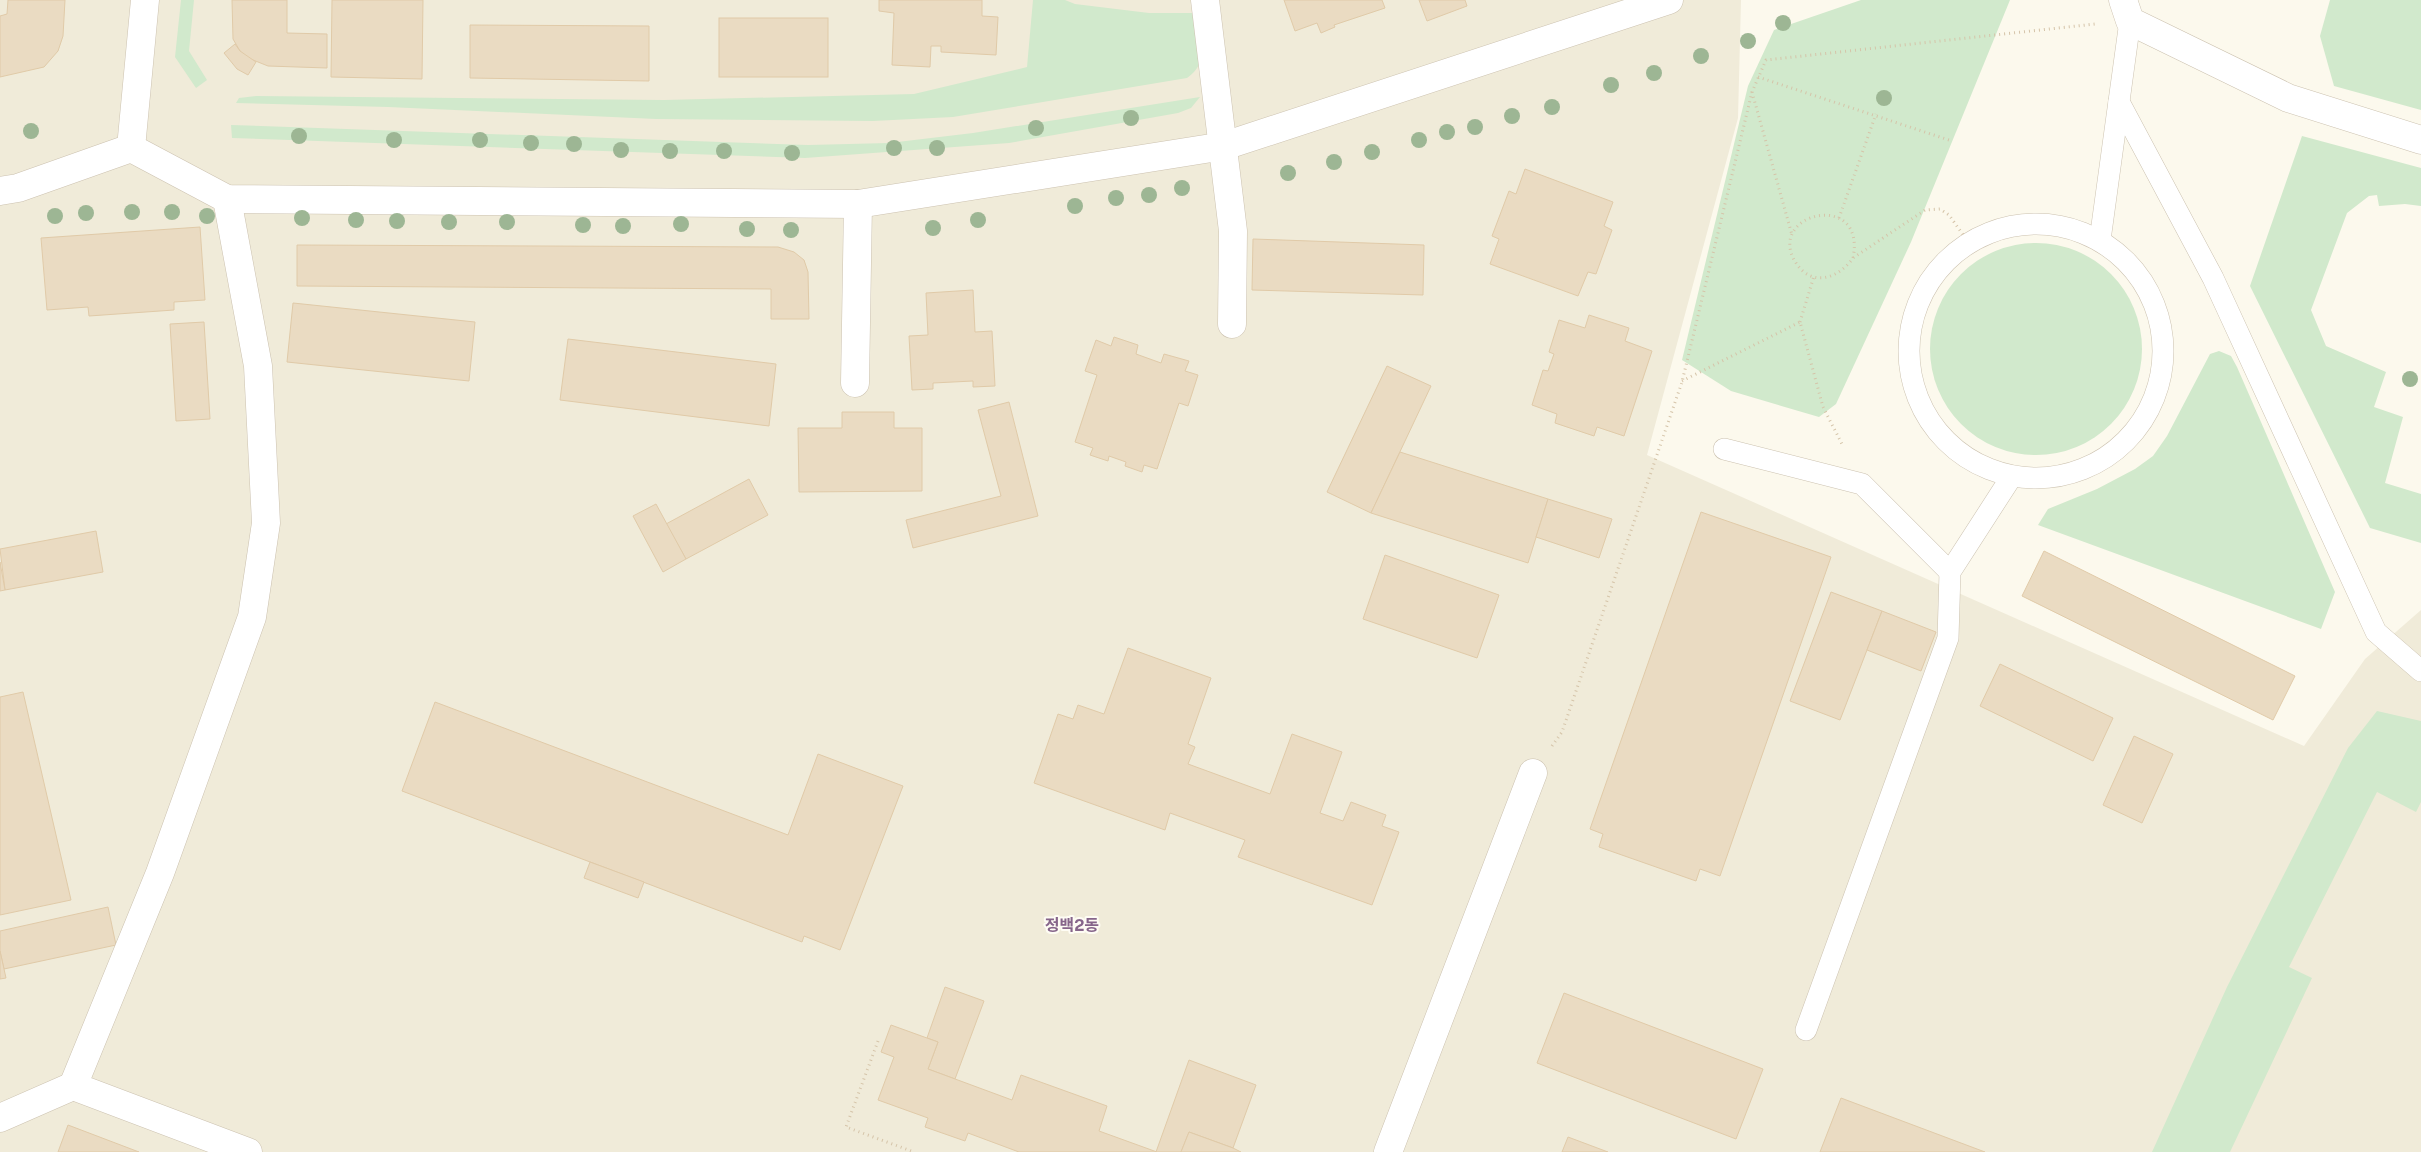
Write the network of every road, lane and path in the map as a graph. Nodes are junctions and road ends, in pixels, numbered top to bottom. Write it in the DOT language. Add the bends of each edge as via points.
graph roads {
  1 [pos="145,0"];
  2 [pos="1205,0"];
  3 [pos="1668,0"];
  4 [pos="2127,10"];
  5 [pos="1758,77"];
  6 [pos="1752,92"];
  7 [pos="2119,102"];
  8 [pos="1876,114"];
  9 [pos="2421,140"];
  10 [pos="1952,141"];
  11 [pos="1224,146"];
  12 [pos="131,148"];
  13 [pos="0,191"];
  14 [pos="227,199"];
  15 [pos="858,204"];
  16 [pos="1838,218"];
  17 [pos="1792,235"];
  18 [pos="2100,240"];
  19 [pos="1969,243"];
  20 [pos="1853,258"];
  21 [pos="1814,276"];
  22 [pos="1800,322"];
  23 [pos="1232,324"];
  24 [pos="1682,382"];
  25 [pos="855,383"];
  26 [pos="1724,449"];
  27 [pos="2012,476"];
  28 [pos="1862,484"];
  29 [pos="1950,572"];
  30 [pos="2421,671"];
  31 [pos="1533,773"];
  32 [pos="1806,1030"];
  33 [pos="878,1041"];
  34 [pos="73,1086"];
  35 [pos="0,1118"];
  36 [pos="248,1152"];
  37 [pos="914,1152"];
  38 [pos="1388,1152"];
  1 -- 12 [label="street"];
  2 -- 11 [label="street"];
  3 -- 11 [label="street"];
  4 -- 5 [label="path" via="1766,60"];
  4 -- 7 [label="lane"];
  4 -- 9 [label="street" via="2288,98"];
  5 -- 6 [label="path"];
  5 -- 8 [label="path"];
  6 -- 17 [label="path"];
  6 -- 24 [label="path"];
  7 -- 18 [label="lane"];
  7 -- 30 [label="lane" via="2213,278 2376,632"];
  8 -- 10 [label="path"];
  8 -- 16 [label="path"];
  11 -- 15 [label="street"];
  11 -- 23 [label="street" via="1233,231"];
  12 -- 13 [label="street" via="18,188"];
  12 -- 14 [label="street"];
  14 -- 15 [label="street"];
  14 -- 34 [label="street" via="258,366 266,523 252,617 160,873"];
  15 -- 25 [label="street"];
  16 -- 17 [label="path" via="1811,216"];
  16 -- 20 [label="path" via="1853,235"];
  17 -- 21 [label="path" via="1794,260 1806,273"];
  18 -- 19 [label="lane" via="2066,227 2030,223 1995,230"];
  18 -- 27 [label="lane" via="2128,262 2150,291 2162,325 2164,361 2156,395 2139,426 2114,452 2083,470 2048,478"];
  19 -- 20 [label="path" via="1950,215 1940,209 1925,210"];
  19 -- 27 [label="lane" via="1936,271 1917,303 1908,339 1911,377 1924,412 1946,442 1977,464"];
  20 -- 21 [label="path" via="1837,275"];
  21 -- 22 [label="path"];
  22 -- 24 [label="path"];
  22 -- 28 [label="path" via="1823,408"];
  24 -- 31 [label="path" via="1562,732"];
  26 -- 28 [label="lane"];
  27 -- 29 [label="lane"];
  28 -- 29 [label="lane"];
  29 -- 32 [label="lane" via="1948,638"];
  31 -- 38 [label="street"];
  33 -- 37 [label="path" via="846,1127"];
  34 -- 35 [label="street"];
  34 -- 36 [label="street"];
}
